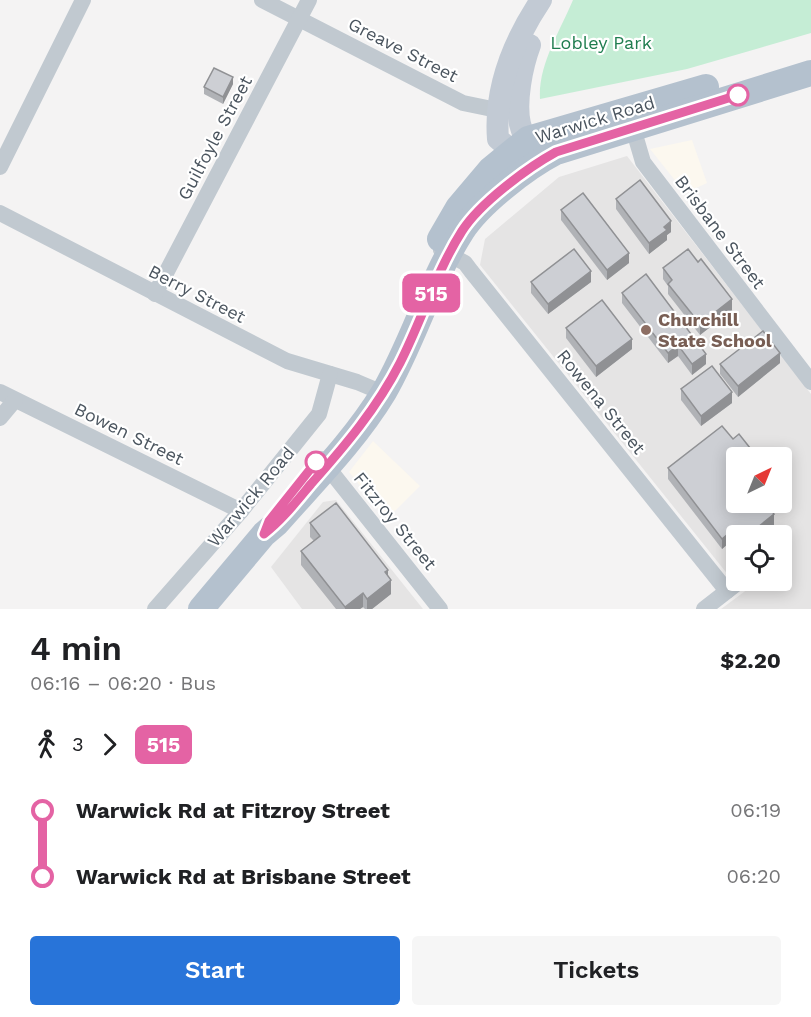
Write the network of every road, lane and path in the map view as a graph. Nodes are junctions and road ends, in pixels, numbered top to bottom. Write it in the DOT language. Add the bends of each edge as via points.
graph roads {
  1 [pos="83,0"];
  2 [pos="262,0"];
  3 [pos="309,0"];
  4 [pos="542,0"];
  5 [pos="299,19"];
  6 [pos="811,57"];
  7 [pos="811,73"];
  8 [pos="497,110"];
  9 [pos="633,128"];
  10 [pos="523,152"];
  11 [pos="0,167"];
  12 [pos="0,213"];
  13 [pos="442,251"];
  14 [pos="155,294"];
  15 [pos="330,374"];
  16 [pos="811,382"];
  17 [pos="377,390"];
  18 [pos="0,392"];
  19 [pos="15,400"];
  20 [pos="0,418"];
  21 [pos="323,462"];
  22 [pos="241,511"];
  23 [pos="726,578"];
  24 [pos="727,591"];
  25 [pos="155,609"];
  26 [pos="201,609"];
  27 [pos="440,609"];
  28 [pos="704,609"];
  1 -- 11 [label="street"];
  2 -- 5 [label="street, Greave Street"];
  3 -- 5 [label="street, Guilfoyle Street"];
  4 -- 8 [label="main road" via="526,22 505,72"];
  4 -- 10 [label="main road" via="521,76"];
  5 -- 8 [label="street, Greave Street" via="463,103"];
  5 -- 14 [label="street, Guilfoyle Street"];
  6 -- 10 [label="main road, Warwick Road"];
  7 -- 9 [label="main road, Warwick Road"];
  8 -- 10 [label="main road" via="498,139"];
  9 -- 10 [label="main road, Warwick Road" via="556,152"];
  9 -- 16 [label="street, Brisbane Street" via="642,162"];
  10 -- 13 [label="main road, Warwick Road" via="464,229"];
  12 -- 14 [label="street, Berry Street"];
  13 -- 17 [label="main road, Warwick Road"];
  13 -- 23 [label="street, Rowena Street" via="471,271"];
  14 -- 15 [label="street, Berry Street" via="287,361"];
  15 -- 17 [label="street, Berry Street"];
  15 -- 22 [label="street, Warwick Road" via="319,414"];
  17 -- 21 [label="main road, Warwick Road" via="357,430"];
  18 -- 19 [label="street, Bowen Street"];
  19 -- 20 [label="street"];
  19 -- 22 [label="street, Bowen Street"];
  21 -- 26 [label="main road, Warwick Road" via="269,521 264,534"];
  21 -- 27 [label="street, Fitzroy Street"];
  22 -- 25 [label="street, Warwick Road"];
  24 -- 28 [label="street"];
}
